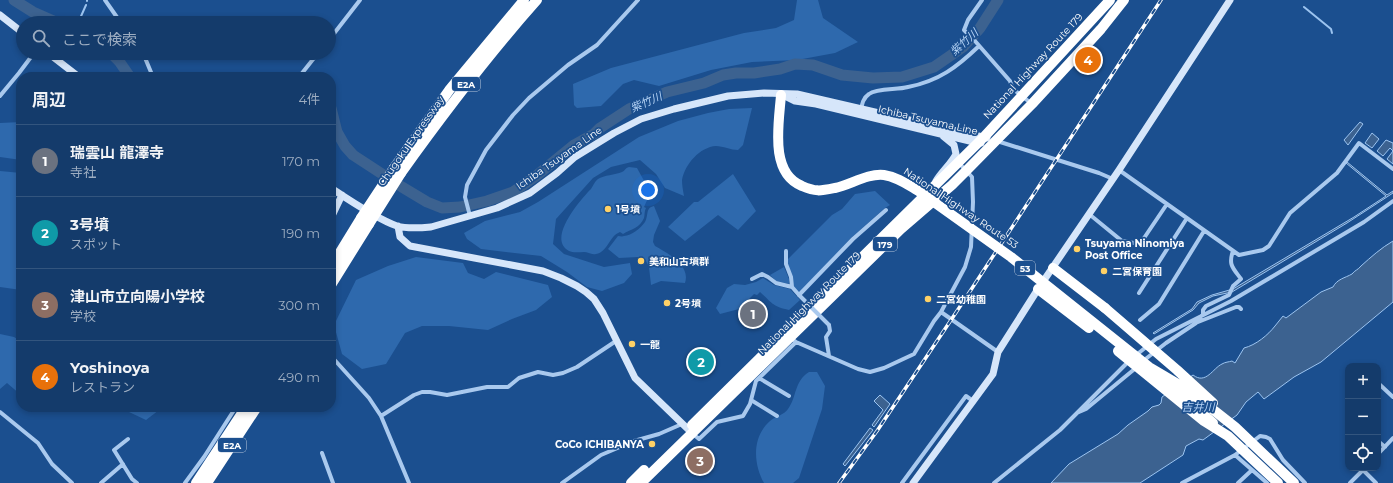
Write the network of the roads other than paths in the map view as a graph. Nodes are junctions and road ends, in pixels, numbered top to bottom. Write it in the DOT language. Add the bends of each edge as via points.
graph roads {
  1 [pos="105,0"];
  2 [pos="360,0"];
  3 [pos="524,0"];
  4 [pos="537,0"];
  5 [pos="638,0"];
  6 [pos="982,0"];
  7 [pos="1110,0"];
  8 [pos="1124,0"];
  9 [pos="1230,0"];
  10 [pos="0,15"];
  11 [pos="117,16"];
  12 [pos="16,28"];
  13 [pos="336,31"];
  14 [pos="979,46"];
  15 [pos="29,60"];
  16 [pos="57,60"];
  17 [pos="146,60"];
  18 [pos="313,60"];
  19 [pos="20,72"];
  20 [pos="73,72"];
  21 [pos="151,72"];
  22 [pos="303,72"];
  23 [pos="16,77"];
  24 [pos="781,95"];
  25 [pos="0,96"];
  26 [pos="1022,96"];
  27 [pos="1032,104"];
  28 [pos="861,112"];
  29 [pos="940,134"];
  30 [pos="981,140"];
  31 [pos="997,140"];
  32 [pos="958,162"];
  33 [pos="1393,169"];
  34 [pos="398,170"];
  35 [pos="967,170"];
  36 [pos="1119,170"];
  37 [pos="1113,179"];
  38 [pos="933,186"];
  39 [pos="336,191"];
  40 [pos="342,195"];
  41 [pos="1393,201"];
  42 [pos="1167,204"];
  43 [pos="336,208"];
  44 [pos="886,210"];
  45 [pos="469,213"];
  46 [pos="1088,214"];
  47 [pos="1187,218"];
  48 [pos="365,221"];
  49 [pos="398,226"];
  50 [pos="1204,231"];
  51 [pos="786,251"];
  52 [pos="1233,251"];
  53 [pos="336,260"];
  54 [pos="1053,268"];
  55 [pos="336,276"];
  56 [pos="752,279"];
  57 [pos="792,287"];
  58 [pos="1038,289"];
  59 [pos="1139,293"];
  60 [pos="799,295"];
  61 [pos="1241,309"];
  62 [pos="941,312"];
  63 [pos="1203,314"];
  64 [pos="1140,320"];
  65 [pos="1196,323"];
  66 [pos="790,338"];
  67 [pos="616,341"];
  68 [pos="998,352"];
  69 [pos="829,356"];
  70 [pos="336,362"];
  71 [pos="1149,367"];
  72 [pos="759,378"];
  73 [pos="1381,386"];
  74 [pos="788,396"];
  75 [pos="1393,397"];
  76 [pos="751,400"];
  77 [pos="973,401"];
  78 [pos="0,412"];
  79 [pos="233,412"];
  80 [pos="243,412"];
  81 [pos="254,412"];
  82 [pos="1077,413"];
  83 [pos="381,416"];
  84 [pos="777,416"];
  85 [pos="1235,427"];
  86 [pos="687,429"];
  87 [pos="1228,436"];
  88 [pos="1393,438"];
  89 [pos="128,439"];
  90 [pos="1381,444"];
  91 [pos="1384,447"];
  92 [pos="1381,450"];
  93 [pos="322,453"];
  94 [pos="1235,454"];
  95 [pos="917,463"];
  96 [pos="123,464"];
  97 [pos="924,468"];
  98 [pos="1252,470"];
  99 [pos="1362,471"];
  100 [pos="1366,471"];
  101 [pos="72,483"];
  102 [pos="101,483"];
  103 [pos="137,483"];
  104 [pos="185,483"];
  105 [pos="196,483"];
  106 [pos="207,483"];
  107 [pos="332,483"];
  108 [pos="409,483"];
  109 [pos="563,483"];
  110 [pos="631,483"];
  111 [pos="641,483"];
  112 [pos="902,483"];
  113 [pos="913,483"];
  114 [pos="994,483"];
  115 [pos="1182,483"];
  116 [pos="1238,483"];
  117 [pos="1267,483"];
  118 [pos="1278,483"];
  119 [pos="1294,483"];
  120 [pos="1305,483"];
  121 [pos="1350,483"];
  122 [pos="1376,483"];
  1 -- 11 [label="street"];
  2 -- 13 [label="street"];
  3 -- 34 [label="highway, Chugoku Expressway / E2A" via="450,89"];
  4 -- 34 [label="highway, Chugoku Expressway / E2A"];
  5 -- 45 [label="street" via="598,45 568,65 530,98 486,150 467,185 465,196"];
  6 -- 14 [label="street" via="964,30"];
  7 -- 26 [label="highway, National Highway Route 179 / 179"];
  8 -- 27 [label="highway, National Highway Route 179 / 179"];
  9 -- 36 [label="street"];
  10 -- 12 [label="street"];
  14 -- 26 [label="street"];
  14 -- 28 [label="street" via="950,71 937,78 908,88 873,92 863,100"];
  15 -- 19 [label="street"];
  16 -- 20 [label="street"];
  17 -- 21 [label="street"];
  18 -- 22 [label="street"];
  23 -- 25 [label="street"];
  24 -- 28 [label="street, Ichiba Tsuyama Line" via="797,94"];
  24 -- 45 [label="street, Ichiba Tsuyama Line" via="764,93 728,96 641,119 576,157 530,193 497,208"];
  24 -- 71 [label="highway, National Highway Route 53 / 53, bridge" via="779,151 783,169 795,183 814,191 836,188 861,178 883,174 895,177 1011,257"];
  26 -- 27 [label="street"];
  26 -- 30 [label="highway, National Highway Route 179 / 179"];
  27 -- 31 [label="highway, National Highway Route 179 / 179"];
  28 -- 29 [label="street, Ichiba Tsuyama Line"];
  28 -- 30 [label="street, Ichiba Tsuyama Line"];
  29 -- 30 [label="street, Ichiba Tsuyama Line"];
  29 -- 38 [label="street" via="954,145 956,154"];
  30 -- 31 [label="street, Ichiba Tsuyama Line"];
  30 -- 32 [label="highway, National Highway Route 179 / 179"];
  31 -- 35 [label="highway, National Highway Route 179 / 179"];
  31 -- 37 [label="street"];
  32 -- 35 [label="street"];
  32 -- 38 [label="highway, National Highway Route 179 / 179"];
  33 -- 52 [label="street" via="1359,143 1337,173 1290,213 1269,246 1239,256"];
  34 -- 48 [label="highway, Chugoku Expressway / E2A, bridge"];
  35 -- 62 [label="street" via="972,177 971,247 965,267"];
  35 -- 66 [label="highway, National Highway Route 179 / 179" via="901,229"];
  36 -- 37 [label="street"];
  36 -- 42 [label="street"];
  37 -- 46 [label="street"];
  38 -- 66 [label="highway, National Highway Route 179 / 179"];
  39 -- 40 [label="street, Ichiba Tsuyama Line"];
  40 -- 43 [label="street"];
  40 -- 49 [label="street, Ichiba Tsuyama Line"];
  41 -- 63 [label="street" via="1324,246 1231,301"];
  42 -- 46 [label="street" via="1140,244 1122,241"];
  42 -- 47 [label="street"];
  44 -- 60 [label="street" via="853,239"];
  45 -- 49 [label="street, Ichiba Tsuyama Line" via="431,227"];
  46 -- 54 [label="street"];
  47 -- 50 [label="street"];
  47 -- 59 [label="street"];
  48 -- 53 [label="highway, Chugoku Expressway / E2A"];
  48 -- 55 [label="highway, Chugoku Expressway / E2A"];
  49 -- 67 [label="street" via="400,237 410,246 543,271 567,280 594,299"];
  50 -- 52 [label="street"];
  50 -- 64 [label="street" via="1159,304"];
  51 -- 57 [label="street" via="786,264"];
  52 -- 63 [label="street" via="1231,266 1241,279 1228,295 1206,306"];
  54 -- 58 [label="street"];
  54 -- 85 [label="highway, bridge" via="1105,308 1208,397"];
  56 -- 57 [label="street" via="762,274 776,283"];
  57 -- 60 [label="street"];
  58 -- 68 [label="street"];
  58 -- 87 [label="highway, bridge" via="1204,421"];
  60 -- 69 [label="street, bridge" via="829,325 830,330 826,337"];
  61 -- 65 [label="street" via="1236,307"];
  62 -- 68 [label="street"];
  62 -- 69 [label="street" via="914,354 884,368 870,372"];
  63 -- 65 [label="street"];
  63 -- 82 [label="street" via="1156,338 1122,367"];
  65 -- 82 [label="street" via="1166,343 1086,409"];
  66 -- 69 [label="street"];
  66 -- 72 [label="street"];
  66 -- 86 [label="highway, National Highway Route 179 / 179"];
  67 -- 83 [label="street" via="577,367 563,373 553,375 538,372 519,378 508,387 488,387 447,395 422,392"];
  67 -- 86 [label="street" via="635,378"];
  68 -- 77 [label="street" via="993,374"];
  70 -- 83 [label="street" via="369,398"];
  71 -- 85 [label="highway, National Highway Route 53 / 53, bridge" via="1188,390"];
  71 -- 87 [label="highway, National Highway Route 53 / 53, bridge"];
  72 -- 74 [label="street"];
  72 -- 76 [label="street"];
  73 -- 75 [label="street"];
  76 -- 84 [label="street"];
  76 -- 86 [label="street" via="743,416 717,422 699,438"];
  77 -- 95 [label="street" via="966,396"];
  77 -- 97 [label="street"];
  78 -- 101 [label="street" via="38,443 52,464"];
  79 -- 104 [label="street"];
  80 -- 105 [label="highway, E2A"];
  81 -- 106 [label="highway, E2A"];
  82 -- 114 [label="street" via="1060,430"];
  83 -- 108 [label="street"];
  85 -- 119 [label="highway, National Highway Route 53 / 53, bridge"];
  86 -- 109 [label="street" via="634,441 601,455"];
  86 -- 110 [label="highway, National Highway Route 179 / 179"];
  86 -- 111 [label="highway, National Highway Route 179 / 179"];
  87 -- 118 [label="highway, National Highway Route 53 / 53, bridge"];
  88 -- 91 [label="street"];
  89 -- 96 [label="street" via="114,450"];
  90 -- 91 [label="street"];
  91 -- 92 [label="street"];
  93 -- 107 [label="street"];
  94 -- 98 [label="street"];
  94 -- 115 [label="street"];
  94 -- 120 [label="street" via="1260,436 1266,437"];
  95 -- 97 [label="street"];
  95 -- 112 [label="street"];
  96 -- 102 [label="street"];
  96 -- 103 [label="street"];
  97 -- 113 [label="street"];
  98 -- 116 [label="street"];
  98 -- 117 [label="street"];
  99 -- 121 [label="street"];
  100 -- 122 [label="street"];
}
